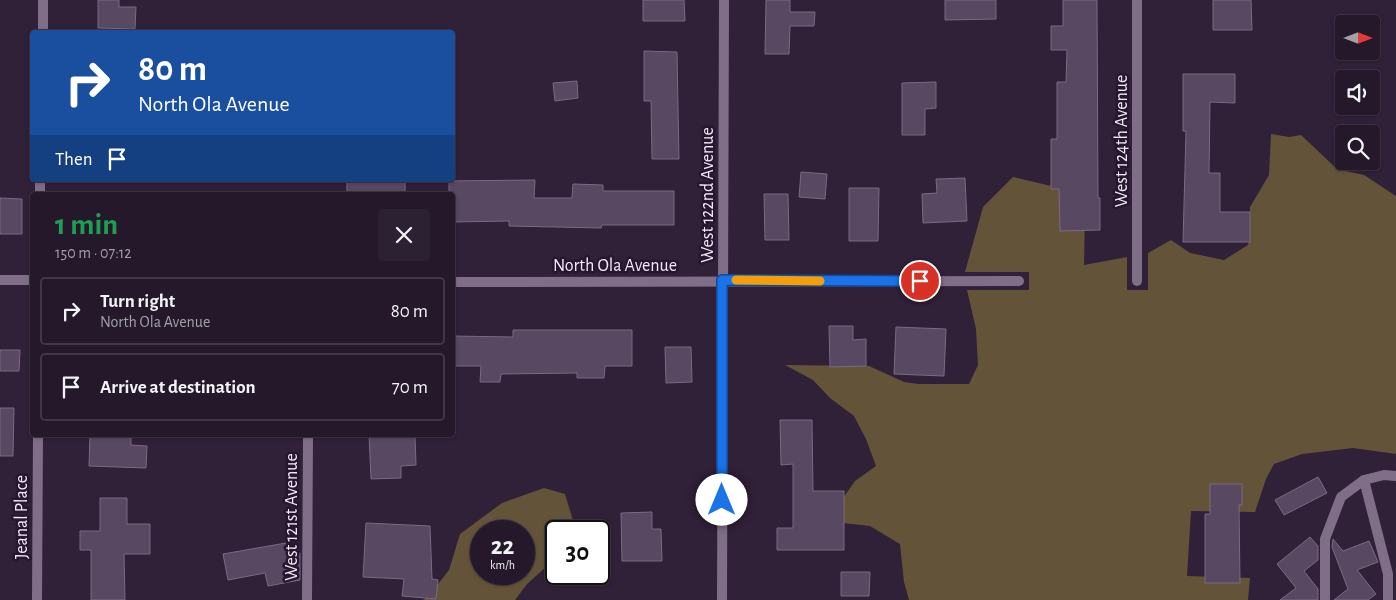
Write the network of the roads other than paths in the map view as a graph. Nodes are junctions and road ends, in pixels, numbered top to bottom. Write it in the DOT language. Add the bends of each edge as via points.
graph roads {
  1 [pos="43,0"];
  2 [pos="724,0"];
  3 [pos="1137,0"];
  4 [pos="43,30"];
  5 [pos="0,280"];
  6 [pos="30,280"];
  7 [pos="722,280"];
  8 [pos="1019,281"];
  9 [pos="1137,281"];
  10 [pos="455,282"];
  11 [pos="38,437"];
  12 [pos="308,437"];
  13 [pos="1396,476"];
  14 [pos="1364,480"];
  15 [pos="37,600"];
  16 [pos="307,600"];
  17 [pos="722,600"];
  18 [pos="1325,600"];
  19 [pos="1388,600"];
  1 -- 4 [label="street"];
  2 -- 7 [label="street, West 122nd Avenue"];
  3 -- 9 [label="street, West 124th Avenue"];
  5 -- 6 [label="street"];
  7 -- 8 [label="street, North Ola Avenue"];
  7 -- 10 [label="street, North Ola Avenue"];
  7 -- 17 [label="street, West 122nd Avenue"];
  11 -- 15 [label="street, Jeanal Place"];
  12 -- 16 [label="street, West 121st Avenue"];
  13 -- 14 [label="street"];
  14 -- 18 [label="street" via="1341,497 1325,539"];
  14 -- 19 [label="street" via="1388,574"];
}
